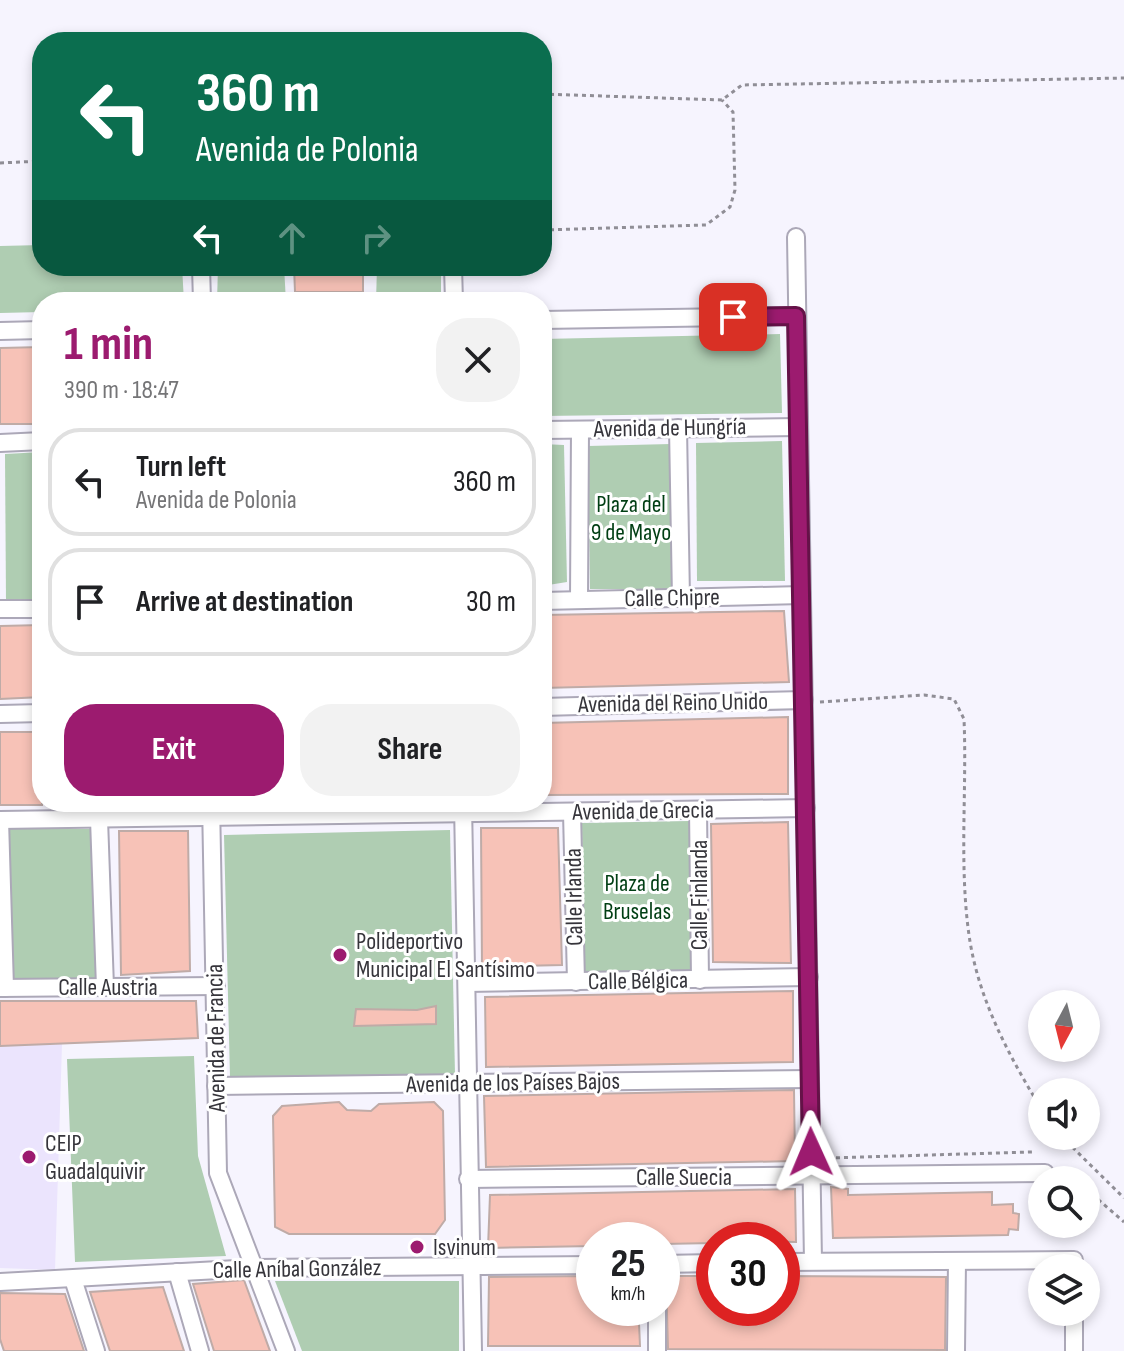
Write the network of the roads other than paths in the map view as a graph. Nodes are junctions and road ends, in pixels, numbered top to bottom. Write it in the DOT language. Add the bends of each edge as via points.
graph roads {
  1 [pos="796,237"];
  2 [pos="796,316"];
  3 [pos="552,320"];
  4 [pos="32,330"];
  5 [pos="0,331"];
  6 [pos="798,427"];
  7 [pos="678,428"];
  8 [pos="552,430"];
  9 [pos="580,430"];
  10 [pos="32,441"];
  11 [pos="0,443"];
  12 [pos="802,595"];
  13 [pos="681,598"];
  14 [pos="579,600"];
  15 [pos="552,601"];
  16 [pos="0,609"];
  17 [pos="32,609"];
  18 [pos="804,700"];
  19 [pos="552,707"];
  20 [pos="32,713"];
  21 [pos="0,714"];
  22 [pos="806,808"];
  23 [pos="698,810"];
  24 [pos="552,811"];
  25 [pos="186,812"];
  26 [pos="211,812"];
  27 [pos="463,812"];
  28 [pos="572,812"];
  29 [pos="99,819"];
  30 [pos="0,820"];
  31 [pos="809,977"];
  32 [pos="700,980"];
  33 [pos="576,982"];
  34 [pos="467,983"];
  35 [pos="216,986"];
  36 [pos="105,987"];
  37 [pos="2,988"];
  38 [pos="810,1079"];
  39 [pos="468,1084"];
  40 [pos="216,1086"];
  41 [pos="1028,1173"];
  42 [pos="811,1176"];
  43 [pos="468,1179"];
  44 [pos="800,1261"];
  45 [pos="813,1261"];
  46 [pos="957,1261"];
  47 [pos="1028,1263"];
  48 [pos="576,1265"];
  49 [pos="470,1267"];
  50 [pos="255,1268"];
  51 [pos="177,1272"];
  52 [pos="73,1279"];
  53 [pos="0,1282"];
  54 [pos="657,1326"];
  55 [pos="1074,1326"];
  56 [pos="96,1351"];
  57 [pos="200,1351"];
  58 [pos="286,1351"];
  59 [pos="473,1351"];
  60 [pos="657,1351"];
  61 [pos="956,1351"];
  62 [pos="1074,1351"];
  1 -- 2 [label="street"];
  2 -- 3 [label="street"];
  2 -- 6 [label="street"];
  4 -- 5 [label="street"];
  6 -- 7 [label="street, Avenida de Hungría"];
  6 -- 12 [label="street"];
  7 -- 9 [label="street, Avenida de Hungría"];
  7 -- 13 [label="street"];
  8 -- 9 [label="street, Avenida de Hungría"];
  9 -- 14 [label="street"];
  10 -- 11 [label="street"];
  12 -- 13 [label="street, Calle Chipre"];
  12 -- 18 [label="street"];
  13 -- 14 [label="street, Calle Chipre"];
  14 -- 15 [label="street, Calle Chipre"];
  16 -- 17 [label="street"];
  18 -- 19 [label="street, Avenida del Reino Unido"];
  18 -- 22 [label="street"];
  20 -- 21 [label="street"];
  22 -- 23 [label="street, Avenida de Grecia"];
  22 -- 31 [label="street"];
  23 -- 28 [label="street, Avenida de Grecia"];
  23 -- 32 [label="street, Calle Finlanda"];
  24 -- 28 [label="street, Avenida de Grecia"];
  25 -- 29 [label="street, Avenida de Grecia"];
  26 -- 35 [label="street, Avenida de Francia"];
  27 -- 34 [label="street"];
  28 -- 33 [label="street, Calle Irlanda"];
  29 -- 30 [label="street, Avenida de Grecia"];
  29 -- 36 [label="street"];
  30 -- 37 [label="street"];
  31 -- 32 [label="street, Calle Bélgica"];
  31 -- 38 [label="street"];
  32 -- 33 [label="street, Calle Bélgica"];
  33 -- 34 [label="street, Calle Bélgica"];
  34 -- 39 [label="street"];
  35 -- 36 [label="street, Calle Austria"];
  35 -- 40 [label="street, Avenida de Francia"];
  36 -- 37 [label="street, Calle Austria"];
  38 -- 39 [label="street, Avenida de los Países Bajos"];
  38 -- 42 [label="street"];
  39 -- 40 [label="street, Avenida de los Países Bajos"];
  39 -- 43 [label="street"];
  40 -- 50 [label="street, Avenida de Francia" via="218,1173"];
  41 -- 42 [label="street, Calle Suecia"];
  42 -- 43 [label="street, Calle Suecia"];
  42 -- 45 [label="street"];
  43 -- 49 [label="street"];
  44 -- 45 [label="street"];
  45 -- 46 [label="street"];
  46 -- 47 [label="street"];
  46 -- 61 [label="street"];
  48 -- 49 [label="street, Calle Aníbal González"];
  49 -- 50 [label="street, Calle Aníbal González"];
  49 -- 59 [label="street"];
  50 -- 51 [label="street, Calle Aníbal González"];
  50 -- 58 [label="street, Avenida de Francia"];
  51 -- 52 [label="street, Calle Aníbal González"];
  51 -- 57 [label="street"];
  52 -- 53 [label="street, Calle Aníbal González"];
  52 -- 56 [label="street"];
  54 -- 60 [label="street"];
  55 -- 62 [label="street"];
}
